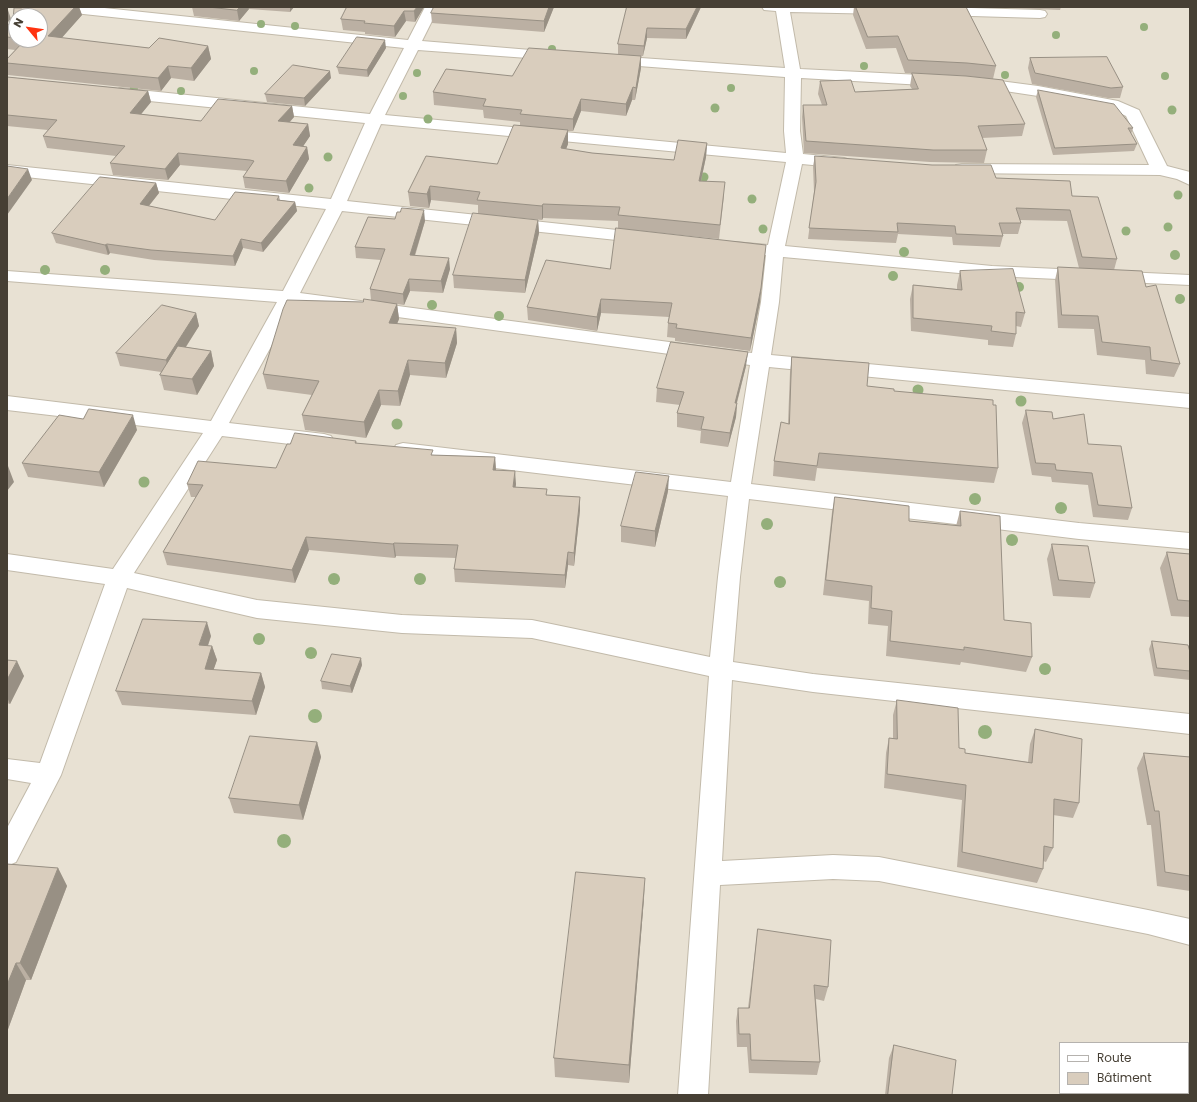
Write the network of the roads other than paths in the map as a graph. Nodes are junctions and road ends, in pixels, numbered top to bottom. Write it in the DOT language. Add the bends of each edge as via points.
graph roads {
  1 [pos="55,7"];
  2 [pos="432,7"];
  3 [pos="778,7"];
  4 [pos="894,10"];
  5 [pos="926,11"];
  6 [pos="1040,14"];
  7 [pos="413,45"];
  8 [pos="571,57"];
  9 [pos="595,59"];
  10 [pos="793,73"];
  11 [pos="109,92"];
  12 [pos="375,119"];
  13 [pos="795,159"];
  14 [pos="859,164"];
  15 [pos="946,169"];
  16 [pos="7,170"];
  17 [pos="1160,170"];
  18 [pos="1190,180"];
  19 [pos="337,205"];
  20 [pos="658,239"];
  21 [pos="720,246"];
  22 [pos="775,252"];
  23 [pos="7,276"];
  24 [pos="1190,280"];
  25 [pos="290,297"];
  26 [pos="762,360"];
  27 [pos="1190,401"];
  28 [pos="7,403"];
  29 [pos="216,429"];
  30 [pos="343,443"];
  31 [pos="383,448"];
  32 [pos="740,489"];
  33 [pos="1190,541"];
  34 [pos="7,562"];
  35 [pos="119,578"];
  36 [pos="721,669"];
  37 [pos="1190,724"];
  38 [pos="7,769"];
  39 [pos="48,776"];
  40 [pos="7,854"];
  41 [pos="707,874"];
  42 [pos="1190,932"];
  43 [pos="693,1095"];
  1 -- 7 [label="street"];
  2 -- 7 [label="street"];
  3 -- 4 [label="street"];
  3 -- 10 [label="street"];
  5 -- 6 [label="street"];
  7 -- 8 [label="street"];
  7 -- 12 [label="street"];
  9 -- 10 [label="street"];
  10 -- 13 [label="street" via="792,131"];
  10 -- 17 [label="street" via="960,82 1038,91 1118,106 1133,113"];
  11 -- 12 [label="street"];
  12 -- 13 [label="street"];
  12 -- 19 [label="street"];
  13 -- 14 [label="street"];
  13 -- 22 [label="street"];
  15 -- 17 [label="street"];
  16 -- 19 [label="street"];
  17 -- 18 [label="street" via="1182,174"];
  19 -- 20 [label="street"];
  19 -- 25 [label="street"];
  21 -- 22 [label="street"];
  22 -- 24 [label="street" via="992,271"];
  22 -- 26 [label="street"];
  23 -- 25 [label="street"];
  25 -- 26 [label="street"];
  25 -- 29 [label="street"];
  26 -- 27 [label="street"];
  26 -- 32 [label="street"];
  28 -- 29 [label="street"];
  29 -- 30 [label="street"];
  29 -- 35 [label="street"];
  31 -- 32 [label="street"];
  32 -- 33 [label="street" via="1079,531"];
  32 -- 36 [label="street"];
  34 -- 35 [label="street"];
  35 -- 36 [label="street" via="257,609 402,624 532,629"];
  35 -- 39 [label="street"];
  36 -- 37 [label="street" via="813,683"];
  36 -- 41 [label="street"];
  38 -- 39 [label="street"];
  39 -- 40 [label="street"];
  41 -- 42 [label="street" via="833,867 879,869"];
  41 -- 43 [label="street"];
}
